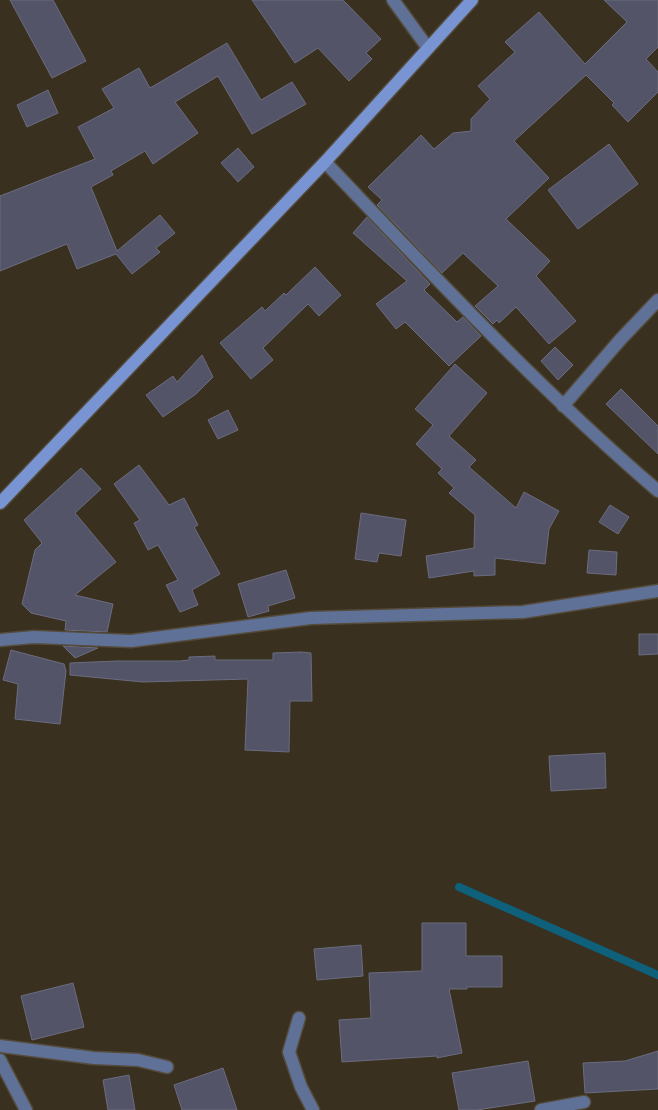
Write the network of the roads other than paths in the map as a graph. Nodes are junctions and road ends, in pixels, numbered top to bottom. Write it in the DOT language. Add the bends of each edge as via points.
graph roads {
  1 [pos="393,0"];
  2 [pos="472,0"];
  3 [pos="428,48"];
  4 [pos="325,162"];
  5 [pos="658,300"];
  6 [pos="563,406"];
  7 [pos="658,491"];
  8 [pos="0,503"];
  9 [pos="658,591"];
  10 [pos="0,640"];
  11 [pos="299,1018"];
  12 [pos="0,1046"];
  13 [pos="0,1060"];
  14 [pos="167,1067"];
  15 [pos="584,1102"];
  16 [pos="26,1110"];
  17 [pos="313,1110"];
  18 [pos="541,1110"];
  1 -- 3 [label="street"];
  2 -- 3 [label="main road"];
  3 -- 4 [label="main road"];
  4 -- 6 [label="street"];
  4 -- 8 [label="main road"];
  5 -- 6 [label="street"];
  6 -- 7 [label="street"];
  9 -- 10 [label="street" via="523,612 311,618 131,641 34,637"];
  11 -- 17 [label="street" via="289,1052"];
  12 -- 14 [label="street" via="138,1060"];
  13 -- 16 [label="street"];
  15 -- 18 [label="street"];
}
